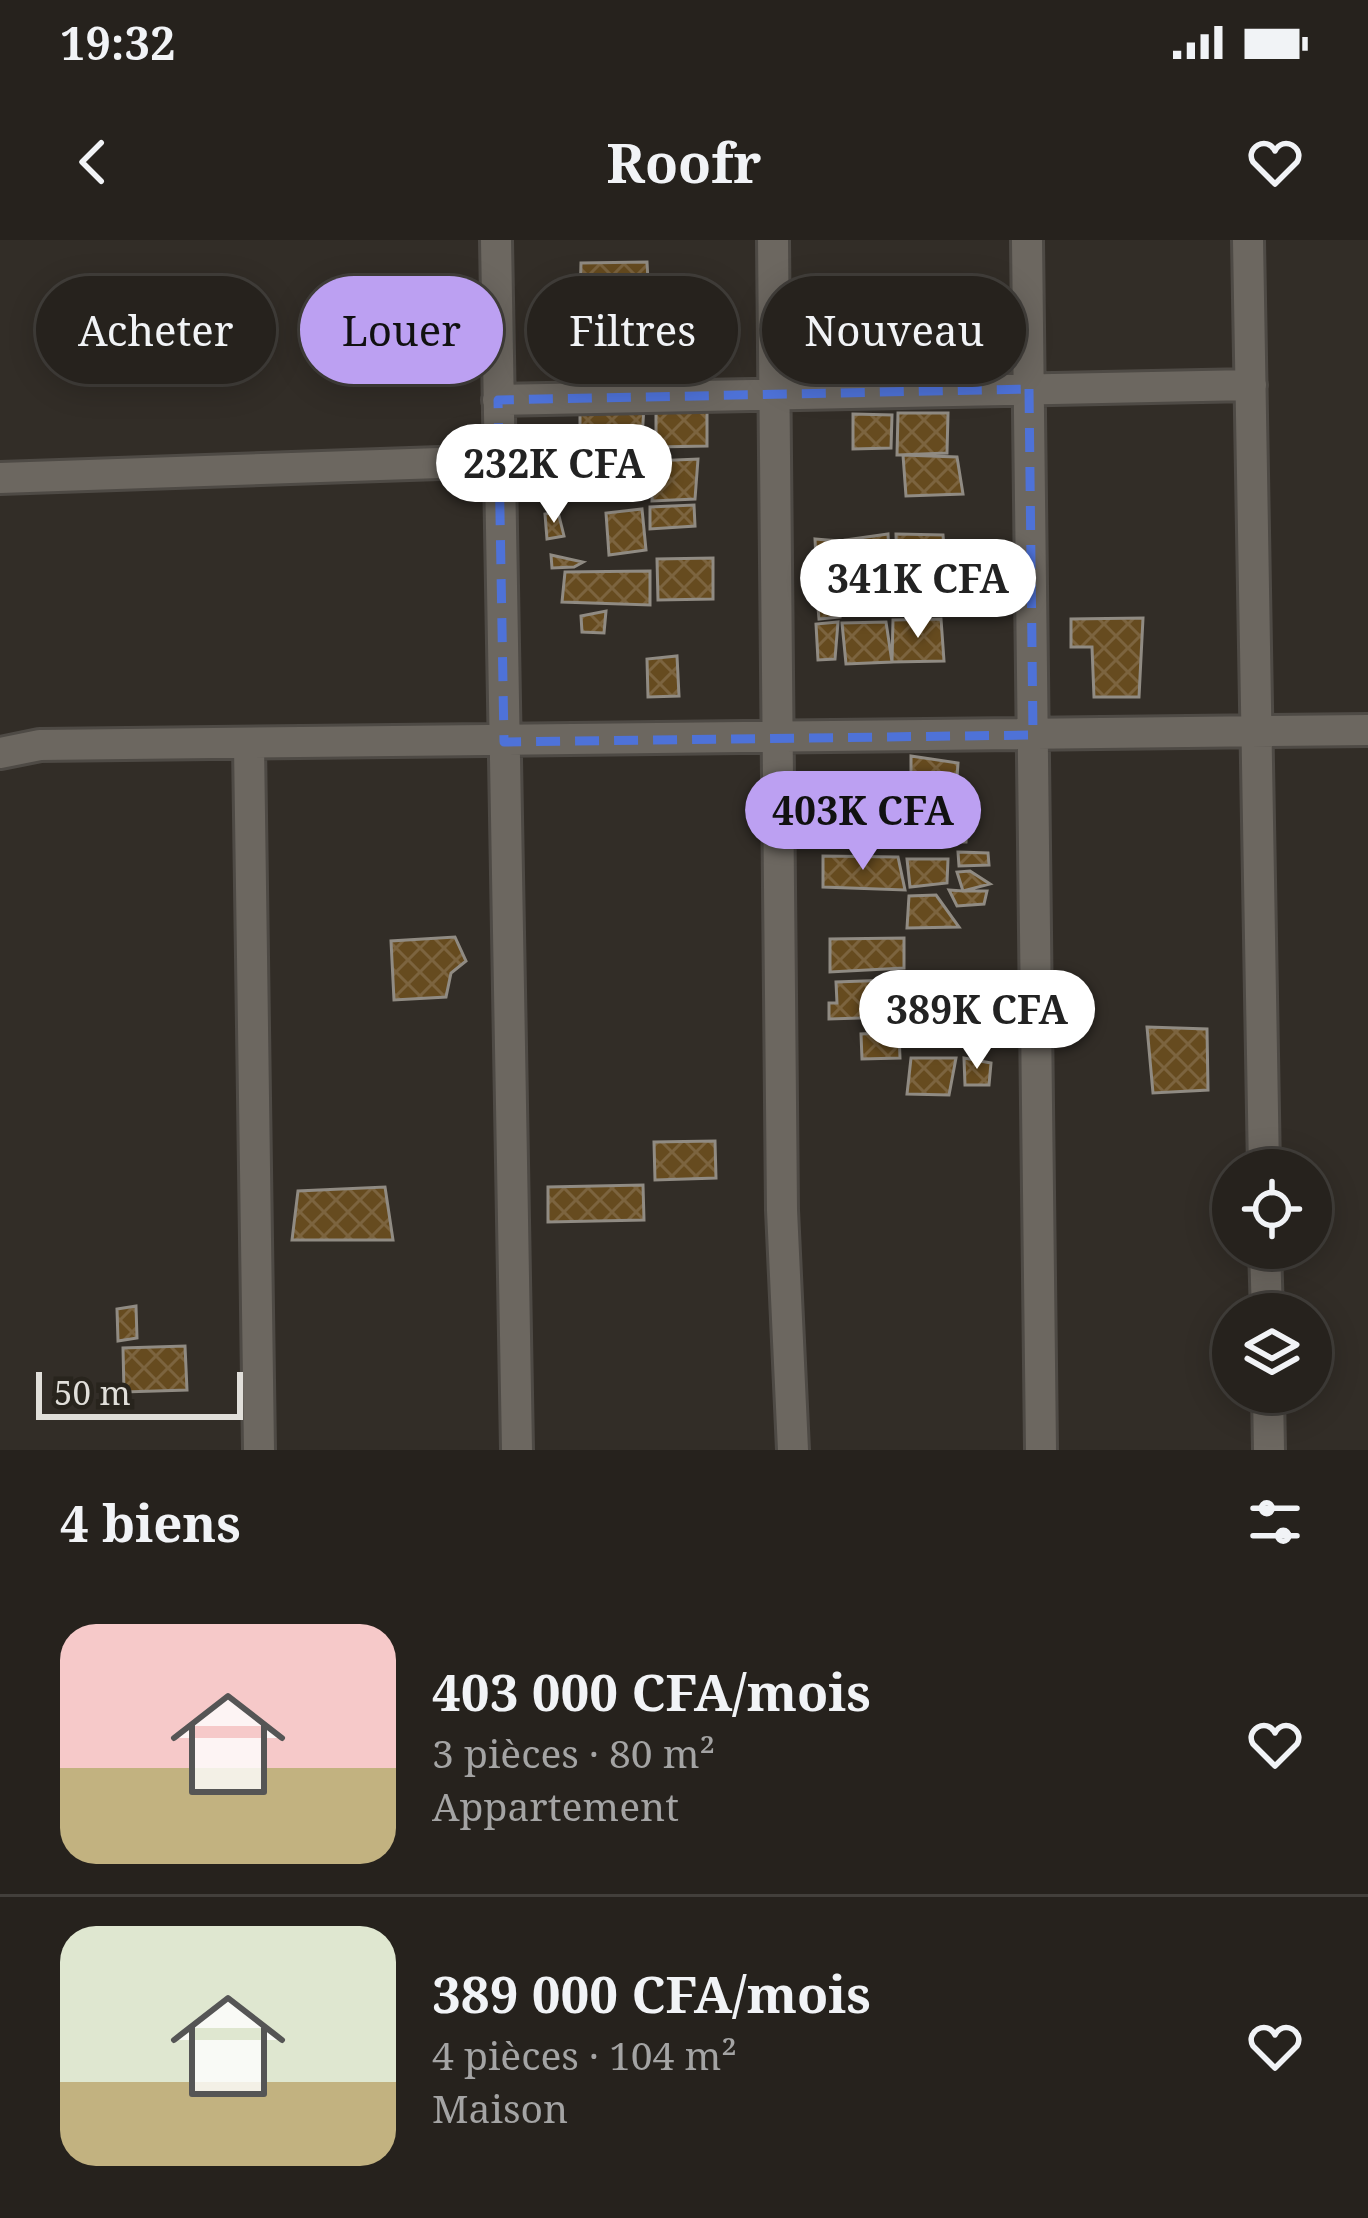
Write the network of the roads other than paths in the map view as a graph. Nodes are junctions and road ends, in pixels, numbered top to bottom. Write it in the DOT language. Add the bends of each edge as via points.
graph roads {
  1 [pos="496,240"];
  2 [pos="773,240"];
  3 [pos="1027,240"];
  4 [pos="1248,240"];
  5 [pos="1251,385"];
  6 [pos="1028,389"];
  7 [pos="774,394"];
  8 [pos="499,400"];
  9 [pos="499,461"];
  10 [pos="0,478"];
  11 [pos="1368,730"];
  12 [pos="1257,732"];
  13 [pos="1033,735"];
  14 [pos="778,739"];
  15 [pos="504,742"];
  16 [pos="248,745"];
  17 [pos="0,753"];
  18 [pos="1264,1149"];
  19 [pos="1268,1413"];
  20 [pos="259,1450"];
  21 [pos="517,1450"];
  22 [pos="793,1450"];
  23 [pos="1041,1450"];
  24 [pos="1269,1450"];
  1 -- 8 [label="street"];
  2 -- 7 [label="street"];
  3 -- 6 [label="street"];
  4 -- 5 [label="street"];
  5 -- 6 [label="street"];
  5 -- 12 [label="street"];
  6 -- 7 [label="street"];
  6 -- 13 [label="street"];
  7 -- 8 [label="street"];
  7 -- 14 [label="street"];
  8 -- 9 [label="street"];
  9 -- 10 [label="street"];
  9 -- 15 [label="street"];
  11 -- 12 [label="street"];
  12 -- 13 [label="street"];
  12 -- 18 [label="street"];
  13 -- 14 [label="street"];
  13 -- 23 [label="street"];
  14 -- 15 [label="street"];
  14 -- 22 [label="street"];
  15 -- 16 [label="street"];
  15 -- 21 [label="street"];
  16 -- 17 [label="street" via="40,745"];
  16 -- 20 [label="street"];
  19 -- 24 [label="street"];
}
